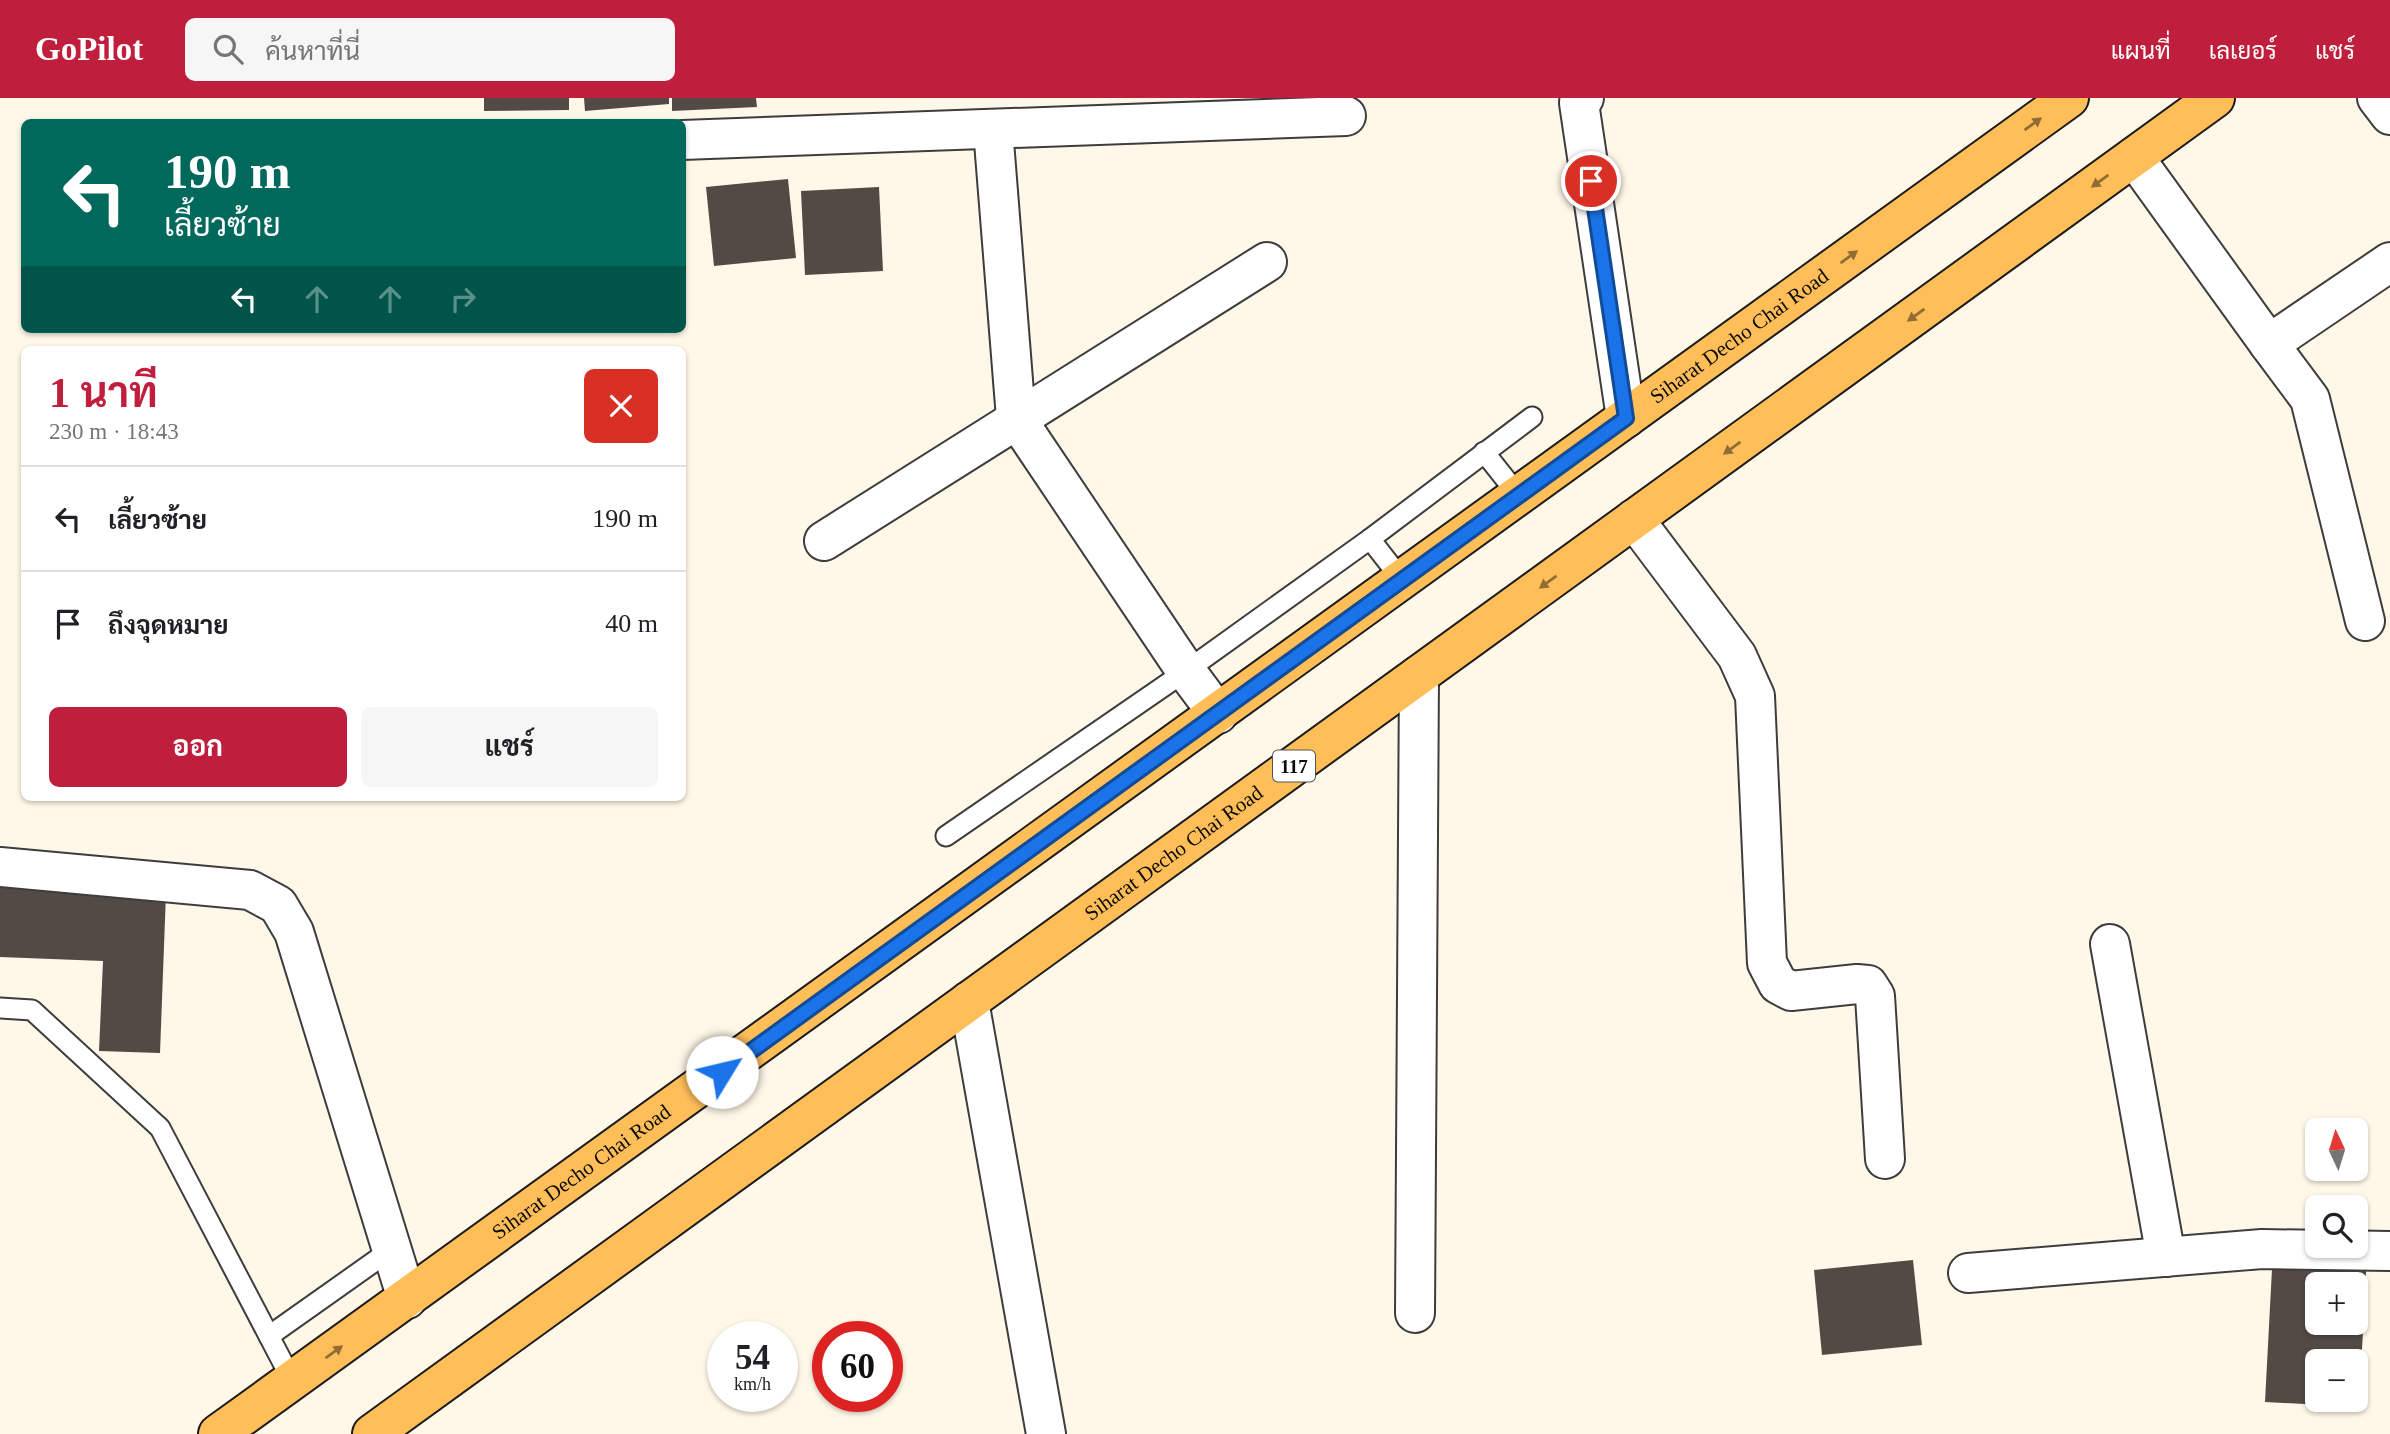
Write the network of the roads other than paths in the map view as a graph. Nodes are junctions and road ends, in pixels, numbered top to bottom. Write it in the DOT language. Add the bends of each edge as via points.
graph roads {
  1 [pos="1584,98"];
  2 [pos="2069,98"];
  3 [pos="2215,98"];
  4 [pos="2377,98"];
  5 [pos="1346,116"];
  6 [pos="2390,116"];
  7 [pos="993,129"];
  8 [pos="686,140"];
  9 [pos="2134,157"];
  10 [pos="1267,262"];
  11 [pos="2390,262"];
  12 [pos="2269,344"];
  13 [pos="1532,417"];
  14 [pos="1016,418"];
  15 [pos="1626,418"];
  16 [pos="1484,452"];
  17 [pos="1519,496"];
  18 [pos="1634,519"];
  19 [pos="1370,539"];
  20 [pos="824,541"];
  21 [pos="1402,580"];
  22 [pos="2365,621"];
  23 [pos="1186,671"];
  24 [pos="1419,675"];
  25 [pos="1218,714"];
  26 [pos="946,836"];
  27 [pos="0,867"];
  28 [pos="2110,944"];
  29 [pos="969,1001"];
  30 [pos="0,1008"];
  31 [pos="1885,1159"];
  32 [pos="391,1249"];
  33 [pos="2390,1251"];
  34 [pos="2166,1257"];
  35 [pos="1968,1273"];
  36 [pos="407,1299"];
  37 [pos="1415,1313"];
  38 [pos="270,1336"];
  39 [pos="293,1382"];
  40 [pos="218,1434"];
  41 [pos="372,1434"];
  42 [pos="1046,1434"];
  1 -- 15 [label="street" via="1579,103"];
  15 -- 2 [label="main road, Siharat Decho Chai Road, one-way"];
  3 -- 9 [label="main road, Siharat Decho Chai Road / 117"];
  4 -- 6 [label="street"];
  5 -- 7 [label="street"];
  7 -- 8 [label="street"];
  7 -- 14 [label="street"];
  9 -- 12 [label="street"];
  9 -- 18 [label="main road, Siharat Decho Chai Road / 117, one-way"];
  10 -- 14 [label="street"];
  11 -- 12 [label="street"];
  12 -- 22 [label="street" via="2310,399"];
  13 -- 16 [label="lane"];
  14 -- 20 [label="street"];
  14 -- 23 [label="street"];
  15 -- 17 [label="main road, Siharat Decho Chai Road"];
  16 -- 17 [label="lane"];
  16 -- 19 [label="lane"];
  17 -- 21 [label="main road, Siharat Decho Chai Road"];
  18 -- 24 [label="main road, Siharat Decho Chai Road / 117, one-way"];
  18 -- 31 [label="street" via="1737,656 1755,696 1767,963 1778,984 1791,991 1857,984 1868,985 1875,996"];
  19 -- 21 [label="lane"];
  19 -- 23 [label="lane"];
  21 -- 25 [label="main road, Siharat Decho Chai Road"];
  23 -- 25 [label="street"];
  23 -- 26 [label="lane"];
  24 -- 29 [label="main road, Siharat Decho Chai Road / 117"];
  24 -- 37 [label="street"];
  25 -- 36 [label="main road, Siharat Decho Chai Road"];
  27 -- 32 [label="street" via="250,890 278,905 294,932"];
  28 -- 34 [label="street"];
  29 -- 41 [label="main road, Siharat Decho Chai Road / 117"];
  29 -- 42 [label="street"];
  30 -- 38 [label="lane" via="32,1010 160,1128"];
  32 -- 36 [label="street"];
  32 -- 38 [label="lane"];
  33 -- 34 [label="street" via="2262,1249"];
  34 -- 35 [label="street"];
  39 -- 36 [label="main road, Siharat Decho Chai Road, one-way"];
  38 -- 39 [label="lane"];
  39 -- 40 [label="main road, Siharat Decho Chai Road"];
}
